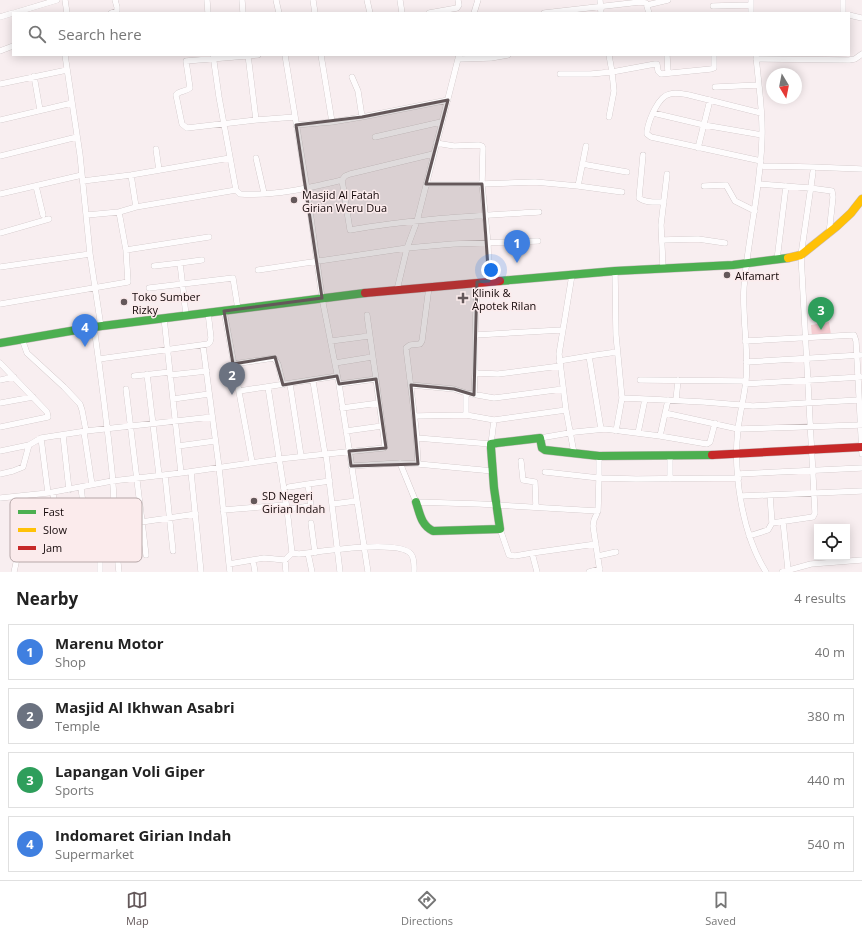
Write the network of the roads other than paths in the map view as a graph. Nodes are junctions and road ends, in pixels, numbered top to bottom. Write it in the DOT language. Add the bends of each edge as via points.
graph roads {
  1 [pos="57,0"];
  2 [pos="65,0"];
  3 [pos="115,0"];
  4 [pos="207,0"];
  5 [pos="242,0"];
  6 [pos="276,0"];
  7 [pos="313,0"];
  8 [pos="367,0"];
  9 [pos="400,0"];
  10 [pos="458,0"];
  11 [pos="478,0"];
  12 [pos="668,0"];
  13 [pos="843,0"];
  14 [pos="600,3"];
  15 [pos="751,3"];
  16 [pos="647,5"];
  17 [pos="713,6"];
  18 [pos="16,12"];
  19 [pos="67,12"];
  20 [pos="115,12"];
  21 [pos="208,12"];
  22 [pos="243,12"];
  23 [pos="278,12"];
  24 [pos="315,12"];
  25 [pos="370,12"];
  26 [pos="402,12"];
  27 [pos="436,12"];
  28 [pos="474,12"];
  29 [pos="550,12"];
  30 [pos="649,12"];
  31 [pos="843,12"];
  32 [pos="12,13"];
  33 [pos="850,15"];
  34 [pos="0,17"];
  35 [pos="862,18"];
  36 [pos="12,46"];
  37 [pos="0,51"];
  38 [pos="862,54"];
  39 [pos="65,56"];
  40 [pos="230,56"];
  41 [pos="248,56"];
  42 [pos="285,56"];
  43 [pos="321,56"];
  44 [pos="502,56"];
  45 [pos="609,56"];
  46 [pos="667,56"];
  47 [pos="714,56"];
  48 [pos="213,57"];
  49 [pos="459,57"];
  50 [pos="756,57"];
  51 [pos="67,70"];
  52 [pos="612,72"];
  53 [pos="668,73"];
  54 [pos="560,74"];
  55 [pos="34,76"];
  56 [pos="352,77"];
  57 [pos="0,84"];
  58 [pos="759,85"];
  59 [pos="715,87"];
  60 [pos="448,100"];
  61 [pos="710,100"];
  62 [pos="72,103"];
  63 [pos="40,110"];
  64 [pos="654,113"];
  65 [pos="762,113"];
  66 [pos="295,117"];
  67 [pos="362,117"];
  68 [pos="609,117"];
  69 [pos="0,120"];
  70 [pos="256,120"];
  71 [pos="332,122"];
  72 [pos="442,122"];
  73 [pos="224,124"];
  74 [pos="704,124"];
  75 [pos="296,125"];
  76 [pos="762,135"];
  77 [pos="77,137"];
  78 [pos="376,137"];
  79 [pos="436,144"];
  80 [pos="586,146"];
  81 [pos="698,148"];
  82 [pos="156,149"];
  83 [pos="433,154"];
  84 [pos="0,156"];
  85 [pos="644,156"];
  86 [pos="230,158"];
  87 [pos="256,158"];
  88 [pos="760,163"];
  89 [pos="582,164"];
  90 [pos="862,169"];
  91 [pos="159,170"];
  92 [pos="627,172"];
  93 [pos="813,172"];
  94 [pos="667,174"];
  95 [pos="131,175"];
  96 [pos="83,178"];
  97 [pos="342,180"];
  98 [pos="426,184"];
  99 [pos="482,184"];
  100 [pos="758,184"];
  101 [pos="36,186"];
  102 [pos="578,186"];
  103 [pos="704,186"];
  104 [pos="786,186"];
  105 [pos="810,188"];
  106 [pos="307,189"];
  107 [pos="236,190"];
  108 [pos="622,192"];
  109 [pos="264,193"];
  110 [pos="0,194"];
  111 [pos="862,199"];
  112 [pos="664,202"];
  113 [pos="862,206"];
  114 [pos="136,207"];
  115 [pos="755,211"];
  116 [pos="119,212"];
  117 [pos="539,212"];
  118 [pos="851,212"];
  119 [pos="43,215"];
  120 [pos="87,215"];
  121 [pos="485,215"];
  122 [pos="49,219"];
  123 [pos="417,221"];
  124 [pos="0,233"];
  125 [pos="829,234"];
  126 [pos="209,237"];
  127 [pos="662,240"];
  128 [pos="538,241"];
  129 [pos="488,243"];
  130 [pos="725,243"];
  131 [pos="407,248"];
  132 [pos="126,250"];
  133 [pos="90,254"];
  134 [pos="801,255"];
  135 [pos="202,260"];
  136 [pos="318,260"];
  137 [pos="777,260"];
  138 [pos="180,263"];
  139 [pos="747,264"];
  140 [pos="154,266"];
  141 [pos="0,267"];
  142 [pos="663,268"];
  143 [pos="258,270"];
  144 [pos="615,270"];
  145 [pos="572,275"];
  146 [pos="489,281"];
  147 [pos="477,282"];
  148 [pos="182,284"];
  149 [pos="429,287"];
  150 [pos="95,288"];
  151 [pos="149,288"];
  152 [pos="397,290"];
  153 [pos="322,298"];
  154 [pos="0,304"];
  155 [pos="238,309"];
  156 [pos="224,311"];
  157 [pos="208,312"];
  158 [pos="186,315"];
  159 [pos="367,315"];
  160 [pos="164,318"];
  161 [pos="98,327"];
  162 [pos="562,330"];
  163 [pos="475,335"];
  164 [pos="369,336"];
  165 [pos="805,338"];
  166 [pos="22,339"];
  167 [pos="331,341"];
  168 [pos="746,341"];
  169 [pos="0,343"];
  170 [pos="203,346"];
  171 [pos="167,350"];
  172 [pos="617,352"];
  173 [pos="860,355"];
  174 [pos="589,356"];
  175 [pos="372,357"];
  176 [pos="99,359"];
  177 [pos="806,359"];
  178 [pos="0,362"];
  179 [pos="746,362"];
  180 [pos="335,363"];
  181 [pos="559,363"];
  182 [pos="233,364"];
  183 [pos="206,371"];
  184 [pos="475,373"];
  185 [pos="148,374"];
  186 [pos="170,374"];
  187 [pos="134,376"];
  188 [pos="337,376"];
  189 [pos="14,377"];
  190 [pos="859,377"];
  191 [pos="376,379"];
  192 [pos="0,380"];
  193 [pos="640,380"];
  194 [pos="678,380"];
  195 [pos="313,381"];
  196 [pos="807,381"];
  197 [pos="746,383"];
  198 [pos="290,384"];
  199 [pos="339,384"];
  200 [pos="283,385"];
  201 [pos="411,385"];
  202 [pos="268,387"];
  203 [pos="126,389"];
  204 [pos="563,389"];
  205 [pos="239,391"];
  206 [pos="466,393"];
  207 [pos="209,394"];
  208 [pos="474,395"];
  209 [pos="33,396"];
  210 [pos="622,398"];
  211 [pos="173,399"];
  212 [pos="645,400"];
  213 [pos="668,400"];
  214 [pos="676,400"];
  215 [pos="858,400"];
  216 [pos="809,402"];
  217 [pos="0,403"];
  218 [pos="379,403"];
  219 [pos="742,405"];
  220 [pos="342,408"];
  221 [pos="566,410"];
  222 [pos="665,413"];
  223 [pos="466,415"];
  224 [pos="415,416"];
  225 [pos="212,417"];
  226 [pos="494,420"];
  227 [pos="175,421"];
  228 [pos="153,423"];
  229 [pos="715,423"];
  230 [pos="861,425"];
  231 [pos="131,426"];
  232 [pos="382,426"];
  233 [pos="809,426"];
  234 [pos="0,427"];
  235 [pos="107,428"];
  236 [pos="601,429"];
  237 [pos="738,429"];
  238 [pos="346,430"];
  239 [pos="85,431"];
  240 [pos="616,431"];
  241 [pos="570,433"];
  242 [pos="638,434"];
  243 [pos="63,435"];
  244 [pos="660,436"];
  245 [pos="41,438"];
  246 [pos="417,438"];
  247 [pos="540,438"];
  248 [pos="215,441"];
  249 [pos="29,444"];
  250 [pos="491,444"];
  251 [pos="178,446"];
  252 [pos="862,447"];
  253 [pos="811,449"];
  254 [pos="0,451"];
  255 [pos="349,451"];
  256 [pos="574,453"];
  257 [pos="736,453"];
  258 [pos="325,454"];
  259 [pos="862,454"];
  260 [pos="301,456"];
  261 [pos="598,456"];
  262 [pos="670,456"];
  263 [pos="279,459"];
  264 [pos="521,461"];
  265 [pos="252,462"];
  266 [pos="400,463"];
  267 [pos="418,464"];
  268 [pos="351,466"];
  269 [pos="219,467"];
  270 [pos="862,468"];
  271 [pos="493,471"];
  272 [pos="812,471"];
  273 [pos="191,472"];
  274 [pos="545,472"];
  275 [pos="182,473"];
  276 [pos="0,474"];
  277 [pos="162,475"];
  278 [pos="738,476"];
  279 [pos="137,478"];
  280 [pos="599,478"];
  281 [pos="670,479"];
  282 [pos="112,481"];
  283 [pos="330,481"];
  284 [pos="308,484"];
  285 [pos="92,485"];
  286 [pos="81,487"];
  287 [pos="289,487"];
  288 [pos="69,490"];
  289 [pos="862,491"];
  290 [pos="51,493"];
  291 [pos="813,493"];
  292 [pos="770,495"];
  293 [pos="25,496"];
  294 [pos="741,496"];
  295 [pos="0,498"];
  296 [pos="52,498"];
  297 [pos="82,498"];
  298 [pos="113,498"];
  299 [pos="139,498"];
  300 [pos="356,501"];
  301 [pos="416,502"];
  302 [pos="333,504"];
  303 [pos="496,505"];
  304 [pos="286,507"];
  305 [pos="536,507"];
  306 [pos="224,510"];
  307 [pos="598,511"];
  308 [pos="196,514"];
  309 [pos="169,518"];
  310 [pos="783,521"];
  311 [pos="142,522"];
  312 [pos="311,523"];
  313 [pos="772,523"];
  314 [pos="500,529"];
  315 [pos="749,536"];
  316 [pos="596,544"];
  317 [pos="364,547"];
  318 [pos="338,550"];
  319 [pos="173,551"];
  320 [pos="616,552"];
  321 [pos="292,553"];
  322 [pos="311,553"];
  323 [pos="532,553"];
  324 [pos="146,555"];
  325 [pos="598,556"];
  326 [pos="253,560"];
  327 [pos="285,560"];
  328 [pos="862,560"];
  329 [pos="16,562"];
  330 [pos="118,562"];
  331 [pos="229,564"];
  332 [pos="600,570"];
  333 [pos="788,570"];
  334 [pos="14,572"];
  335 [pos="119,572"];
  336 [pos="201,572"];
  337 [pos="230,572"];
  338 [pos="255,572"];
  339 [pos="286,572"];
  340 [pos="312,572"];
  341 [pos="340,572"];
  342 [pos="368,572"];
  343 [pos="414,572"];
  344 [pos="537,572"];
  345 [pos="589,572"];
  346 [pos="766,572"];
  347 [pos="782,572"];
  1 -- 18 [label="street"];
  2 -- 19 [label="street"];
  3 -- 20 [label="street"];
  4 -- 21 [label="street"];
  5 -- 22 [label="street"];
  6 -- 23 [label="street"];
  7 -- 24 [label="street"];
  8 -- 25 [label="street"];
  9 -- 26 [label="street"];
  10 -- 27 [label="street" via="457,8"];
  11 -- 28 [label="street"];
  12 -- 16 [label="street"];
  13 -- 31 [label="street"];
  14 -- 16 [label="street" via="644,2"];
  14 -- 29 [label="street"];
  15 -- 17 [label="street"];
  16 -- 30 [label="street"];
  32 -- 34 [label="street"];
  33 -- 35 [label="street"];
  36 -- 37 [label="street"];
  38 -- 50 [label="street" via="848,60"];
  39 -- 51 [label="street"];
  40 -- 48 [label="street"];
  41 -- 70 [label="street"];
  42 -- 66 [label="street"];
  43 -- 71 [label="street"];
  44 -- 49 [label="street"];
  45 -- 52 [label="street"];
  46 -- 53 [label="street"];
  47 -- 53 [label="street" via="714,68"];
  48 -- 73 [label="street"];
  48 -- 73 [label="street" via="186,61 190,88 177,93 176,97 181,122 185,127"];
  49 -- 60 [label="street"];
  50 -- 58 [label="street"];
  51 -- 55 [label="street"];
  51 -- 62 [label="street"];
  52 -- 53 [label="street" via="657,64 659,73"];
  52 -- 54 [label="street"];
  52 -- 68 [label="street" via="614,91"];
  55 -- 57 [label="street"];
  55 -- 63 [label="street"];
  56 -- 67 [label="street" via="358,91"];
  58 -- 59 [label="street"];
  58 -- 65 [label="street"];
  60 -- 67 [label="street"];
  60 -- 72 [label="street"];
  61 -- 64 [label="street" via="678,93 670,94 661,100"];
  61 -- 65 [label="street"];
  61 -- 74 [label="street"];
  62 -- 63 [label="street"];
  62 -- 77 [label="street"];
  63 -- 69 [label="street"];
  64 -- 74 [label="street"];
  64 -- 81 [label="street" via="647,131 649,136"];
  65 -- 76 [label="street"];
  66 -- 70 [label="street"];
  66 -- 75 [label="street"];
  67 -- 71 [label="street"];
  70 -- 73 [label="street"];
  71 -- 75 [label="street"];
  72 -- 78 [label="street"];
  72 -- 79 [label="street"];
  73 -- 86 [label="street"];
  74 -- 76 [label="street"];
  74 -- 81 [label="street"];
  75 -- 106 [label="street"];
  76 -- 88 [label="street"];
  77 -- 84 [label="street"];
  77 -- 96 [label="street"];
  79 -- 83 [label="street"];
  79 -- 99 [label="street" via="482,146"];
  80 -- 89 [label="street"];
  81 -- 88 [label="street"];
  82 -- 91 [label="street"];
  83 -- 97 [label="street" via="350,174"];
  83 -- 98 [label="street"];
  85 -- 112 [label="street" via="639,198"];
  86 -- 91 [label="street"];
  86 -- 107 [label="street"];
  87 -- 109 [label="street"];
  88 -- 90 [label="street"];
  88 -- 100 [label="street"];
  89 -- 92 [label="street"];
  89 -- 102 [label="street"];
  91 -- 95 [label="street"];
  93 -- 105 [label="street"];
  94 -- 112 [label="street"];
  95 -- 96 [label="street"];
  95 -- 114 [label="street"];
  96 -- 101 [label="street"];
  96 -- 120 [label="street"];
  97 -- 106 [label="street"];
  97 -- 123 [label="street" via="350,230"];
  98 -- 99 [label="street"];
  98 -- 123 [label="street"];
  99 -- 102 [label="street" via="535,182"];
  99 -- 121 [label="street"];
  100 -- 104 [label="street"];
  100 -- 115 [label="street"];
  101 -- 110 [label="street"];
  101 -- 119 [label="street"];
  102 -- 108 [label="street"];
  103 -- 115 [label="street" via="726,185 734,201"];
  104 -- 105 [label="street"];
  104 -- 137 [label="street"];
  105 -- 125 [label="street" via="833,192"];
  105 -- 134 [label="street"];
  106 -- 109 [label="street"];
  106 -- 136 [label="street"];
  107 -- 109 [label="street" via="240,194"];
  107 -- 114 [label="street"];
  111 -- 118 [label="street"];
  112 -- 127 [label="street"];
  113 -- 118 [label="street"];
  114 -- 116 [label="street"];
  115 -- 139 [label="street"];
  116 -- 120 [label="street"];
  116 -- 132 [label="street"];
  117 -- 121 [label="street"];
  118 -- 125 [label="street"];
  120 -- 133 [label="street"];
  121 -- 123 [label="street"];
  121 -- 129 [label="street"];
  122 -- 124 [label="street"];
  123 -- 131 [label="street"];
  125 -- 134 [label="street"];
  126 -- 132 [label="street"];
  127 -- 130 [label="street" via="698,239"];
  127 -- 142 [label="street"];
  128 -- 129 [label="street"];
  129 -- 131 [label="street"];
  129 -- 146 [label="street"];
  131 -- 136 [label="street"];
  131 -- 152 [label="street"];
  132 -- 150 [label="street" via="128,282"];
  133 -- 141 [label="street"];
  133 -- 150 [label="street"];
  134 -- 137 [label="street"];
  134 -- 165 [label="street"];
  135 -- 138 [label="street"];
  136 -- 143 [label="street"];
  136 -- 153 [label="street"];
  137 -- 139 [label="street"];
  138 -- 140 [label="street"];
  138 -- 148 [label="street"];
  139 -- 142 [label="street"];
  139 -- 168 [label="street" via="744,289"];
  142 -- 144 [label="street"];
  144 -- 145 [label="street"];
  144 -- 172 [label="street"];
  145 -- 146 [label="street"];
  145 -- 162 [label="street"];
  146 -- 147 [label="street"];
  147 -- 149 [label="street"];
  147 -- 163 [label="street"];
  148 -- 151 [label="street"];
  148 -- 155 [label="street" via="233,278"];
  148 -- 158 [label="street"];
  149 -- 152 [label="street"];
  149 -- 201 [label="street" via="422,341 406,348"];
  150 -- 154 [label="street"];
  150 -- 161 [label="street"];
  152 -- 153 [label="street"];
  153 -- 155 [label="street"];
  153 -- 167 [label="street"];
  155 -- 156 [label="street"];
  156 -- 157 [label="street"];
  156 -- 182 [label="street"];
  157 -- 158 [label="street"];
  157 -- 170 [label="street" via="210,342"];
  158 -- 160 [label="street"];
  159 -- 164 [label="street"];
  160 -- 161 [label="street"];
  160 -- 171 [label="street"];
  161 -- 166 [label="street"];
  161 -- 176 [label="street"];
  162 -- 163 [label="street"];
  162 -- 181 [label="street"];
  163 -- 184 [label="street"];
  164 -- 167 [label="street"];
  164 -- 175 [label="street"];
  165 -- 168 [label="street"];
  165 -- 173 [label="street" via="854,335"];
  165 -- 177 [label="street"];
  166 -- 169 [label="street"];
  166 -- 239 [label="street" via="26,353 80,404"];
  167 -- 180 [label="street"];
  168 -- 179 [label="street"];
  170 -- 171 [label="street"];
  170 -- 183 [label="street"];
  171 -- 176 [label="street"];
  171 -- 186 [label="street"];
  172 -- 174 [label="street"];
  172 -- 210 [label="street"];
  173 -- 177 [label="street"];
  173 -- 190 [label="street"];
  174 -- 181 [label="street"];
  174 -- 236 [label="street"];
  175 -- 180 [label="street"];
  175 -- 191 [label="street"];
  176 -- 235 [label="street"];
  177 -- 179 [label="street"];
  177 -- 196 [label="street"];
  178 -- 189 [label="street"];
  179 -- 197 [label="street"];
  180 -- 188 [label="street"];
  181 -- 184 [label="street" via="498,374"];
  181 -- 204 [label="street"];
  182 -- 200 [label="street" via="274,358"];
  182 -- 205 [label="street"];
  183 -- 186 [label="street"];
  183 -- 207 [label="street"];
  184 -- 208 [label="street"];
  185 -- 186 [label="street"];
  185 -- 187 [label="street"];
  185 -- 228 [label="street"];
  186 -- 211 [label="street"];
  188 -- 195 [label="street"];
  188 -- 199 [label="street"];
  189 -- 192 [label="street"];
  189 -- 209 [label="street"];
  190 -- 196 [label="street"];
  190 -- 215 [label="street"];
  191 -- 199 [label="street"];
  191 -- 218 [label="street"];
  193 -- 194 [label="street"];
  194 -- 197 [label="street"];
  194 -- 214 [label="street"];
  195 -- 198 [label="street"];
  195 -- 258 [label="street"];
  196 -- 197 [label="street"];
  196 -- 216 [label="street"];
  197 -- 219 [label="street"];
  198 -- 200 [label="street"];
  198 -- 260 [label="street"];
  199 -- 220 [label="street"];
  200 -- 202 [label="street"];
  201 -- 206 [label="street" via="454,389"];
  201 -- 224 [label="street"];
  202 -- 205 [label="street"];
  202 -- 263 [label="street"];
  203 -- 231 [label="street"];
  204 -- 208 [label="street" via="501,397"];
  204 -- 221 [label="street"];
  205 -- 265 [label="street"];
  206 -- 208 [label="street"];
  206 -- 223 [label="street"];
  207 -- 211 [label="street"];
  207 -- 225 [label="street"];
  209 -- 217 [label="street"];
  209 -- 234 [label="street" via="47,412 48,417"];
  210 -- 212 [label="street"];
  210 -- 240 [label="street"];
  211 -- 227 [label="street"];
  212 -- 213 [label="street"];
  212 -- 242 [label="street"];
  213 -- 214 [label="street"];
  213 -- 222 [label="street"];
  214 -- 219 [label="street"];
  215 -- 216 [label="street"];
  215 -- 230 [label="street"];
  216 -- 219 [label="street"];
  216 -- 233 [label="street"];
  218 -- 220 [label="street"];
  218 -- 232 [label="street"];
  219 -- 237 [label="street"];
  220 -- 238 [label="street"];
  221 -- 226 [label="street"];
  221 -- 241 [label="street"];
  222 -- 229 [label="street"];
  222 -- 244 [label="street"];
  223 -- 224 [label="street"];
  223 -- 226 [label="street"];
  224 -- 246 [label="street"];
  225 -- 227 [label="street"];
  225 -- 248 [label="street"];
  226 -- 250 [label="street"];
  227 -- 228 [label="street"];
  227 -- 251 [label="street"];
  228 -- 231 [label="street"];
  228 -- 277 [label="street"];
  229 -- 237 [label="street"];
  229 -- 244 [label="street" via="709,444"];
  230 -- 233 [label="street"];
  230 -- 252 [label="street"];
  231 -- 235 [label="street"];
  231 -- 279 [label="street"];
  232 -- 238 [label="street"];
  232 -- 255 [label="street" via="384,448"];
  233 -- 237 [label="street"];
  233 -- 253 [label="street"];
  235 -- 239 [label="street"];
  235 -- 282 [label="street"];
  236 -- 240 [label="street"];
  236 -- 241 [label="street"];
  237 -- 257 [label="street"];
  238 -- 255 [label="street"];
  239 -- 243 [label="street"];
  239 -- 285 [label="street"];
  240 -- 242 [label="street"];
  241 -- 247 [label="street"];
  241 -- 256 [label="street"];
  242 -- 244 [label="street"];
  243 -- 245 [label="street"];
  243 -- 288 [label="street"];
  245 -- 249 [label="street"];
  245 -- 290 [label="street"];
  246 -- 250 [label="street"];
  246 -- 267 [label="street"];
  247 -- 250 [label="street"];
  247 -- 256 [label="street" via="543,449"];
  248 -- 251 [label="street"];
  248 -- 269 [label="street"];
  249 -- 254 [label="street"];
  249 -- 276 [label="street" via="23,467"];
  250 -- 271 [label="street"];
  251 -- 275 [label="street"];
  252 -- 253 [label="street"];
  252 -- 259 [label="street"];
  253 -- 257 [label="street"];
  253 -- 272 [label="street"];
  255 -- 258 [label="street"];
  255 -- 268 [label="street"];
  256 -- 261 [label="street"];
  257 -- 262 [label="street"];
  257 -- 278 [label="street"];
  258 -- 260 [label="street"];
  258 -- 283 [label="street"];
  260 -- 263 [label="street"];
  261 -- 262 [label="street"];
  261 -- 280 [label="street"];
  262 -- 281 [label="street"];
  263 -- 265 [label="street"];
  263 -- 304 [label="street"];
  264 -- 305 [label="street" via="523,480 535,482"];
  265 -- 269 [label="street"];
  266 -- 267 [label="street"];
  266 -- 268 [label="street"];
  266 -- 301 [label="street"];
  267 -- 271 [label="street"];
  268 -- 300 [label="street"];
  269 -- 273 [label="street"];
  269 -- 306 [label="street"];
  270 -- 272 [label="street"];
  271 -- 303 [label="street"];
  272 -- 278 [label="street"];
  272 -- 291 [label="street"];
  273 -- 275 [label="street"];
  273 -- 308 [label="street"];
  274 -- 280 [label="street"];
  275 -- 277 [label="street"];
  277 -- 279 [label="street"];
  277 -- 309 [label="street"];
  278 -- 281 [label="street"];
  278 -- 294 [label="street"];
  279 -- 282 [label="street"];
  279 -- 299 [label="street"];
  280 -- 281 [label="street"];
  280 -- 307 [label="street"];
  282 -- 285 [label="street"];
  282 -- 298 [label="street"];
  283 -- 284 [label="street"];
  283 -- 302 [label="street"];
  284 -- 287 [label="street"];
  284 -- 304 [label="street" via="311,506"];
  285 -- 286 [label="street"];
  286 -- 288 [label="street"];
  286 -- 297 [label="street"];
  288 -- 290 [label="street"];
  289 -- 291 [label="street"];
  290 -- 293 [label="street"];
  290 -- 296 [label="street"];
  291 -- 292 [label="street"];
  291 -- 310 [label="street" via="815,513 812,517"];
  292 -- 294 [label="street"];
  292 -- 313 [label="street"];
  293 -- 295 [label="street"];
  294 -- 315 [label="street"];
  300 -- 302 [label="street"];
  300 -- 317 [label="street"];
  301 -- 303 [label="street"];
  301 -- 314 [label="street" via="423,524 430,530"];
  302 -- 318 [label="street"];
  303 -- 305 [label="street"];
  303 -- 314 [label="street"];
  304 -- 306 [label="street"];
  304 -- 321 [label="street"];
  305 -- 307 [label="street"];
  306 -- 331 [label="street"];
  307 -- 316 [label="street" via="593,522"];
  308 -- 309 [label="street"];
  308 -- 336 [label="street"];
  309 -- 311 [label="street"];
  309 -- 319 [label="street"];
  310 -- 313 [label="street"];
  310 -- 333 [label="street"];
  311 -- 324 [label="street"];
  312 -- 322 [label="street"];
  313 -- 315 [label="street" via="768,530"];
  314 -- 323 [label="street" via="509,555"];
  315 -- 346 [label="street"];
  316 -- 323 [label="street"];
  316 -- 325 [label="street"];
  317 -- 318 [label="street"];
  317 -- 342 [label="street"];
  317 -- 343 [label="street" via="393,548 409,552 413,558"];
  318 -- 322 [label="street"];
  318 -- 341 [label="street"];
  320 -- 325 [label="street"];
  321 -- 322 [label="street"];
  321 -- 327 [label="street"];
  322 -- 340 [label="street"];
  323 -- 344 [label="street"];
  325 -- 332 [label="street"];
  326 -- 327 [label="street"];
  326 -- 331 [label="street"];
  326 -- 338 [label="street"];
  327 -- 339 [label="street"];
  328 -- 333 [label="street" via="820,563"];
  329 -- 334 [label="street"];
  330 -- 335 [label="street"];
  331 -- 337 [label="street"];
  332 -- 345 [label="street"];
  333 -- 347 [label="street"];
}
